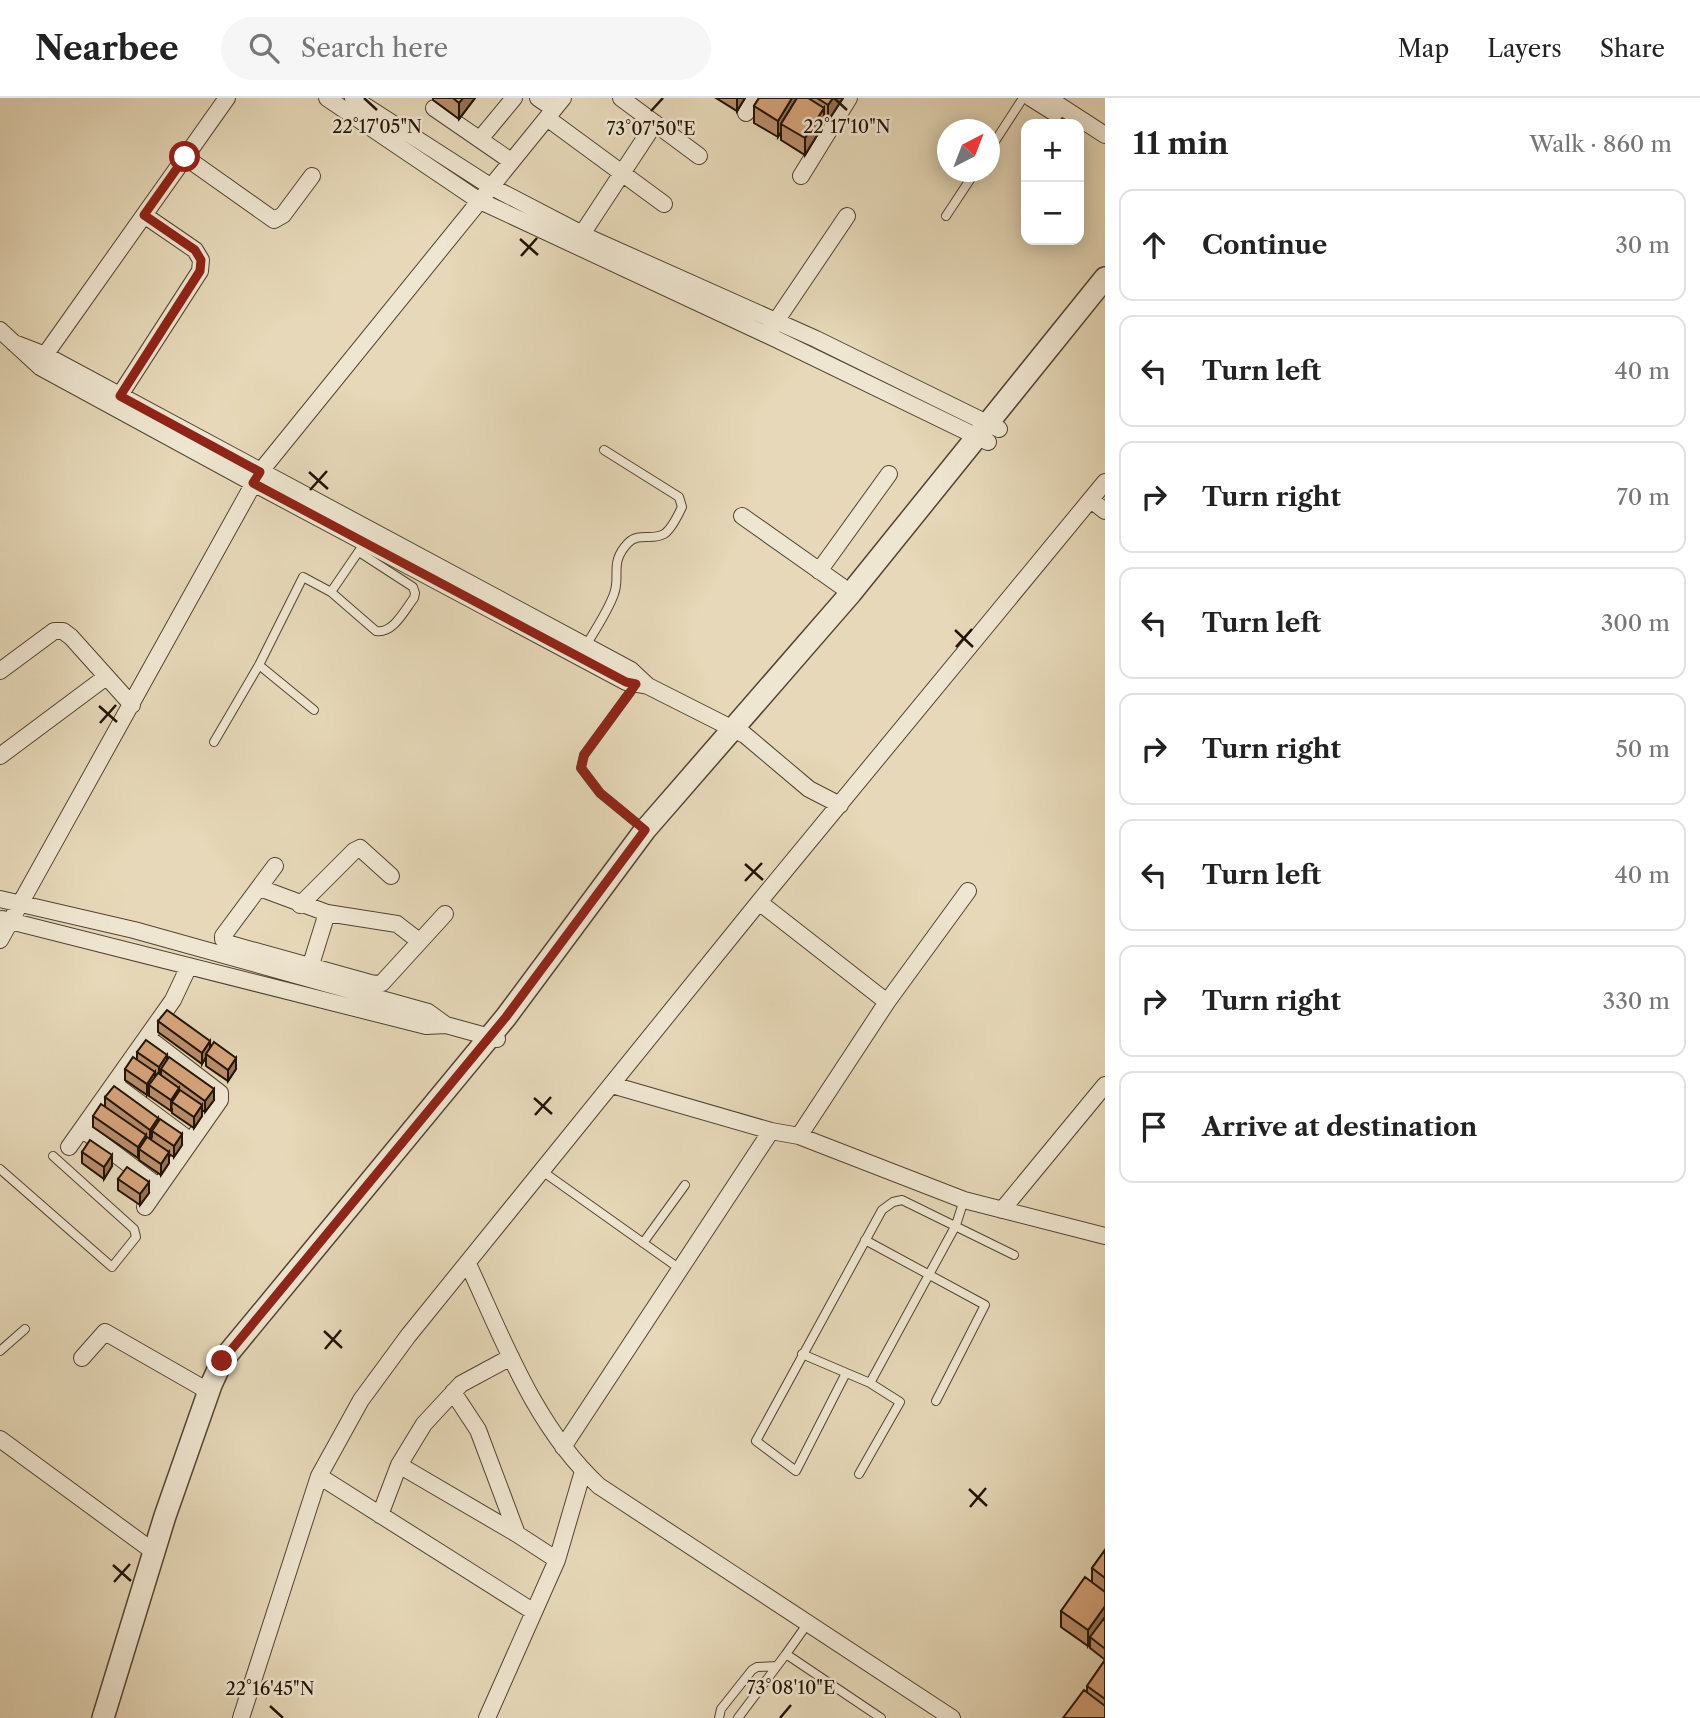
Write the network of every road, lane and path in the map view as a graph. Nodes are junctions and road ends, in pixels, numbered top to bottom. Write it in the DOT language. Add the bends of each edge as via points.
graph roads {
  1 [pos="214,98"];
  2 [pos="227,98"];
  3 [pos="327,98"];
  4 [pos="353,98"];
  5 [pos="514,98"];
  6 [pos="538,98"];
  7 [pos="621,98"];
  8 [pos="755,98"];
  9 [pos="849,98"];
  10 [pos="1023,98"];
  11 [pos="1031,98"];
  12 [pos="1048,98"];
  13 [pos="434,108"];
  14 [pos="554,108"];
  15 [pos="746,113"];
  16 [pos="1063,119"];
  17 [pos="655,123"];
  18 [pos="1000,132"];
  19 [pos="1084,132"];
  20 [pos="1105,135"];
  21 [pos="480,139"];
  22 [pos="1105,146"];
  23 [pos="699,156"];
  24 [pos="185,157"];
  25 [pos="511,161"];
  26 [pos="622,173"];
  27 [pos="312,176"];
  28 [pos="801,176"];
  29 [pos="968,182"];
  30 [pos="490,186"];
  31 [pos="478,200"];
  32 [pos="663,204"];
  33 [pos="144,215"];
  34 [pos="847,216"];
  35 [pos="946,216"];
  36 [pos="582,234"];
  37 [pos="126,241"];
  38 [pos="1105,278"];
  39 [pos="1105,297"];
  40 [pos="771,328"];
  41 [pos="0,330"];
  42 [pos="14,344"];
  43 [pos="46,355"];
  44 [pos="120,396"];
  45 [pos="988,433"];
  46 [pos="604,450"];
  47 [pos="889,474"];
  48 [pos="257,478"];
  49 [pos="1105,482"];
  50 [pos="1091,500"];
  51 [pos="1105,511"];
  52 [pos="742,516"];
  53 [pos="362,547"];
  54 [pos="819,571"];
  55 [pos="331,592"];
  56 [pos="851,593"];
  57 [pos="584,647"];
  58 [pos="259,665"];
  59 [pos="0,671"];
  60 [pos="106,677"];
  61 [pos="642,685"];
  62 [pos="132,705"];
  63 [pos="314,710"];
  64 [pos="740,732"];
  65 [pos="214,742"];
  66 [pos="2,750"];
  67 [pos="840,805"];
  68 [pos="645,830"];
  69 [pos="275,866"];
  70 [pos="391,876"];
  71 [pos="260,888"];
  72 [pos="968,891"];
  73 [pos="0,899"];
  74 [pos="759,902"];
  75 [pos="20,904"];
  76 [pos="300,905"];
  77 [pos="327,913"];
  78 [pos="445,914"];
  79 [pos="5,919"];
  80 [pos="0,940"];
  81 [pos="419,941"];
  82 [pos="189,966"];
  83 [pos="306,979"];
  84 [pos="887,1002"];
  85 [pos="147,1037"];
  86 [pos="495,1038"];
  87 [pos="114,1084"];
  88 [pos="1105,1084"];
  89 [pos="612,1085"];
  90 [pos="82,1129"];
  91 [pos="771,1131"];
  92 [pos="799,1136"];
  93 [pos="190,1140"];
  94 [pos="69,1147"];
  95 [pos="53,1156"];
  96 [pos="0,1169"];
  97 [pos="542,1171"];
  98 [pos="685,1185"];
  99 [pos="159,1187"];
  100 [pos="964,1200"];
  101 [pos="145,1207"];
  102 [pos="1002,1210"];
  103 [pos="956,1225"];
  104 [pos="1105,1236"];
  105 [pos="865,1240"];
  106 [pos="643,1243"];
  107 [pos="1014,1255"];
  108 [pos="468,1264"];
  109 [pos="673,1264"];
  110 [pos="929,1273"];
  111 [pos="25,1329"];
  112 [pos="0,1351"];
  113 [pos="802,1354"];
  114 [pos="511,1357"];
  115 [pos="82,1358"];
  116 [pos="846,1373"];
  117 [pos="870,1383"];
  118 [pos="208,1391"];
  119 [pos="453,1392"];
  120 [pos="936,1401"];
  121 [pos="0,1439"];
  122 [pos="563,1447"];
  123 [pos="398,1465"];
  124 [pos="583,1471"];
  125 [pos="859,1474"];
  126 [pos="319,1476"];
  127 [pos="380,1515"];
  128 [pos="517,1534"];
  129 [pos="154,1552"];
  130 [pos="557,1560"];
  131 [pos="534,1612"];
  132 [pos="808,1623"];
  133 [pos="786,1654"];
  134 [pos="777,1666"];
  135 [pos="103,1718"];
  136 [pos="116,1718"];
  137 [pos="241,1718"];
  138 [pos="486,1718"];
  139 [pos="719,1718"];
  140 [pos="738,1718"];
  141 [pos="881,1718"];
  142 [pos="952,1718"];
  1 -- 37 [label="street"];
  2 -- 24 [label="street"];
  3 -- 31 [label="street"];
  4 -- 30 [label="street"];
  5 -- 21 [label="street"];
  6 -- 14 [label="street"];
  7 -- 17 [label="street"];
  8 -- 15 [label="street"];
  9 -- 28 [label="street"];
  10 -- 18 [label="lane"];
  11 -- 16 [label="street"];
  12 -- 20 [label="street"];
  13 -- 21 [label="street"];
  14 -- 25 [label="street"];
  14 -- 26 [label="street"];
  17 -- 23 [label="street"];
  17 -- 26 [label="street"];
  19 -- 22 [label="street"];
  21 -- 25 [label="street"];
  24 -- 27 [label="street" via="274,219 283,215"];
  24 -- 33 [label="street"];
  25 -- 30 [label="street"];
  26 -- 32 [label="street"];
  26 -- 36 [label="street"];
  29 -- 35 [label="lane"];
  30 -- 31 [label="street"];
  30 -- 36 [label="street"];
  31 -- 40 [label="street"];
  31 -- 48 [label="street"];
  33 -- 37 [label="street"];
  33 -- 44 [label="street" via="195,250 201,260 200,271"];
  34 -- 40 [label="street"];
  36 -- 40 [label="street"];
  37 -- 43 [label="street"];
  38 -- 45 [label="street"];
  39 -- 45 [label="street"];
  40 -- 45 [label="street"];
  41 -- 42 [label="street"];
  42 -- 43 [label="street"];
  42 -- 48 [label="street" via="40,367"];
  43 -- 44 [label="street"];
  44 -- 48 [label="street"];
  45 -- 56 [label="street"];
  45 -- 64 [label="street"];
  46 -- 57 [label="lane" via="679,497 682,507 664,534 629,542 617,560 613,597"];
  47 -- 54 [label="street"];
  48 -- 53 [label="street"];
  48 -- 57 [label="street"];
  48 -- 62 [label="street"];
  49 -- 50 [label="street"];
  50 -- 51 [label="street"];
  50 -- 67 [label="street"];
  52 -- 54 [label="street"];
  53 -- 55 [label="lane"];
  53 -- 55 [label="lane" via="413,587 414,598 390,629 380,632"];
  53 -- 61 [label="street" via="626,682"];
  54 -- 56 [label="street"];
  55 -- 58 [label="lane" via="303,577"];
  56 -- 64 [label="street"];
  57 -- 61 [label="street" via="631,670"];
  58 -- 63 [label="lane"];
  58 -- 65 [label="lane"];
  59 -- 60 [label="street" via="54,631 63,631"];
  60 -- 62 [label="street"];
  60 -- 66 [label="street"];
  61 -- 64 [label="street"];
  61 -- 68 [label="lane" via="584,755 581,768 600,793"];
  62 -- 75 [label="street"];
  64 -- 67 [label="street" via="809,789"];
  64 -- 68 [label="street"];
  64 -- 86 [label="street"];
  67 -- 74 [label="street"];
  68 -- 86 [label="street"];
  69 -- 71 [label="street"];
  70 -- 76 [label="street" via="360,848"];
  71 -- 76 [label="street"];
  71 -- 83 [label="street" via="223,939"];
  72 -- 84 [label="street"];
  73 -- 75 [label="street"];
  74 -- 84 [label="street"];
  74 -- 89 [label="street"];
  75 -- 79 [label="street"];
  75 -- 83 [label="street" via="134,930"];
  76 -- 77 [label="street"];
  77 -- 81 [label="street" via="397,924"];
  77 -- 83 [label="street"];
  78 -- 81 [label="street"];
  79 -- 80 [label="street"];
  79 -- 82 [label="street"];
  81 -- 83 [label="street" via="382,983"];
  82 -- 83 [label="street"];
  82 -- 85 [label="street" via="173,1000"];
  83 -- 86 [label="street" via="426,1026 446,1025"];
  84 -- 92 [label="street"];
  85 -- 87 [label="street"];
  85 -- 93 [label="street" via="220,1093 220,1100"];
  86 -- 118 [label="street" via="243,1335 222,1361"];
  86 -- 136 [label="street" via="233,1369 179,1518"];
  87 -- 90 [label="street"];
  87 -- 93 [label="street"];
  88 -- 102 [label="street"];
  89 -- 91 [label="street"];
  89 -- 97 [label="street"];
  90 -- 94 [label="street"];
  90 -- 99 [label="street"];
  91 -- 92 [label="street"];
  91 -- 122 [label="street"];
  92 -- 100 [label="street"];
  93 -- 99 [label="street"];
  95 -- 96 [label="lane" via="134,1229 136,1237 112,1268"];
  97 -- 106 [label="lane"];
  97 -- 108 [label="street"];
  98 -- 106 [label="lane"];
  99 -- 101 [label="street"];
  100 -- 102 [label="street"];
  100 -- 103 [label="lane"];
  102 -- 104 [label="street"];
  103 -- 105 [label="lane" via="902,1200 883,1210"];
  103 -- 107 [label="lane"];
  103 -- 110 [label="lane"];
  105 -- 110 [label="lane"];
  105 -- 113 [label="lane"];
  106 -- 109 [label="lane"];
  108 -- 114 [label="street"];
  108 -- 126 [label="street" via="361,1400"];
  110 -- 117 [label="lane"];
  110 -- 120 [label="lane" via="985,1305"];
  111 -- 112 [label="lane"];
  113 -- 116 [label="lane"];
  113 -- 116 [label="lane" via="756,1441 796,1471"];
  114 -- 119 [label="street"];
  114 -- 122 [label="street"];
  115 -- 118 [label="street" via="105,1332"];
  116 -- 117 [label="lane"];
  117 -- 125 [label="lane" via="900,1402"];
  118 -- 129 [label="street"];
  119 -- 123 [label="street" via="424,1424"];
  119 -- 128 [label="street" via="478,1430"];
  121 -- 129 [label="street"];
  122 -- 124 [label="street"];
  123 -- 127 [label="street"];
  123 -- 128 [label="street"];
  124 -- 130 [label="street"];
  124 -- 132 [label="street"];
  126 -- 127 [label="street"];
  126 -- 137 [label="street"];
  127 -- 131 [label="street"];
  128 -- 130 [label="street"];
  129 -- 135 [label="street"];
  130 -- 131 [label="street"];
  131 -- 138 [label="street"];
  132 -- 133 [label="lane"];
  132 -- 142 [label="street"];
  133 -- 134 [label="lane"];
  133 -- 141 [label="lane"];
  134 -- 139 [label="lane" via="752,1670"];
  134 -- 140 [label="lane"];
}
